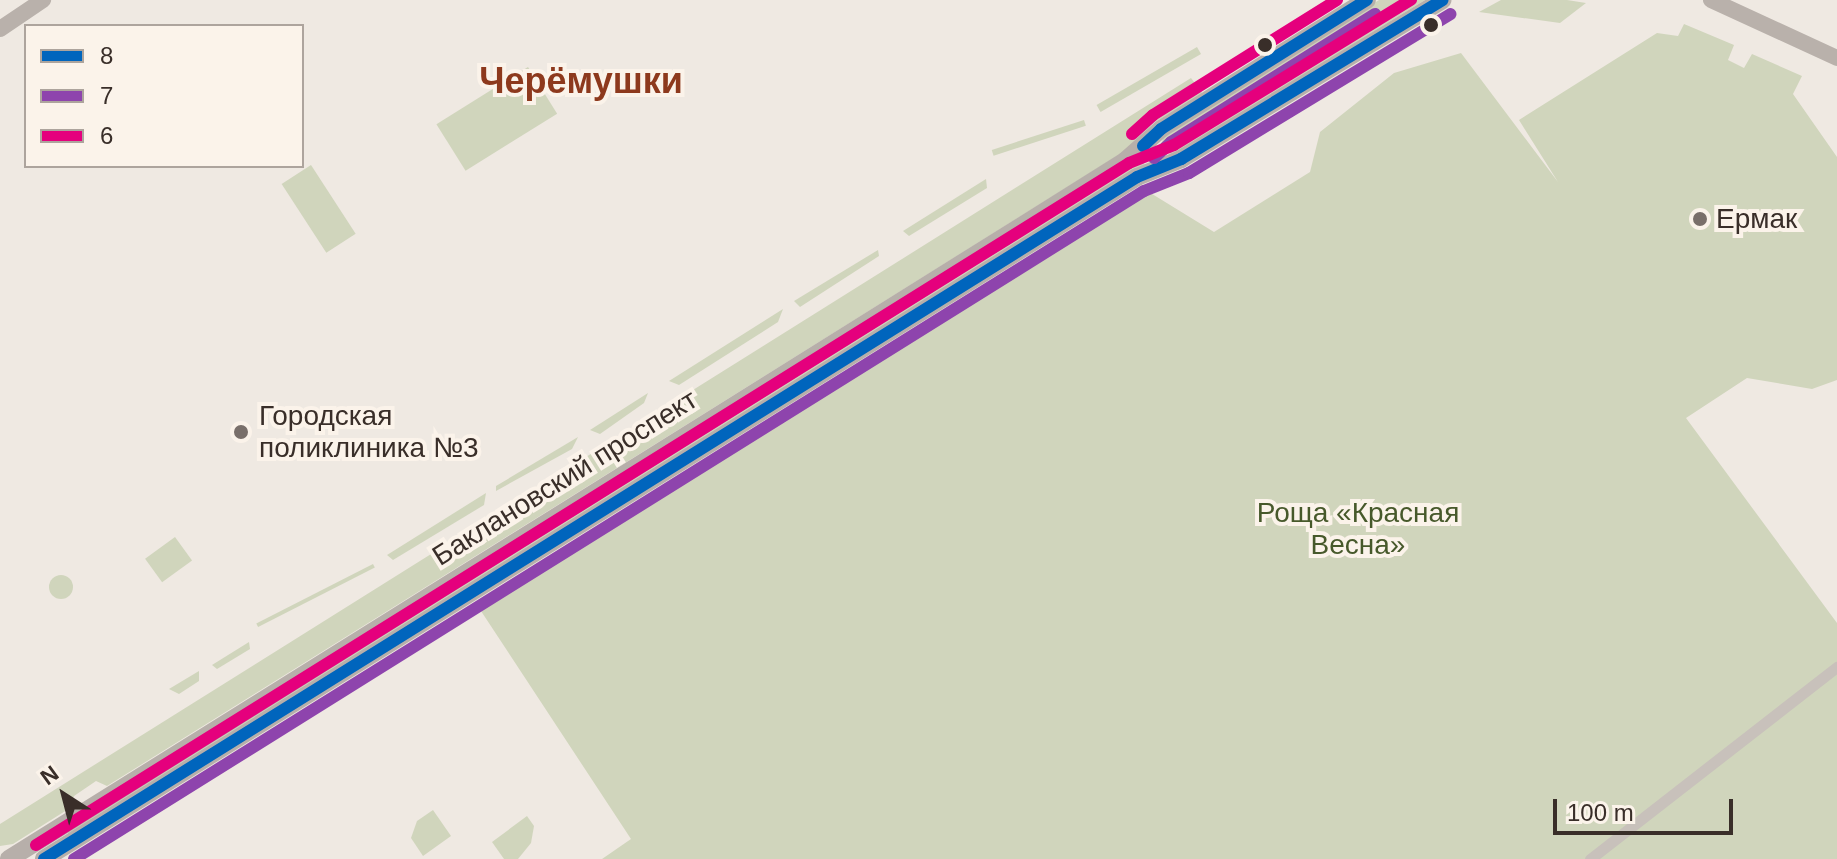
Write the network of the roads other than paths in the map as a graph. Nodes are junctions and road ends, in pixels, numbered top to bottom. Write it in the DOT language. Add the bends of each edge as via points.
graph roads {
  1 [pos="43,0"];
  2 [pos="1367,0"];
  3 [pos="1442,0"];
  4 [pos="1711,0"];
  5 [pos="0,29"];
  6 [pos="1837,58"];
  7 [pos="1148,143"];
  8 [pos="1163,166"];
  9 [pos="1837,667"];
  10 [pos="9,859"];
  11 [pos="44,859"];
  12 [pos="1590,859"];
  1 -- 5 [label="main road"];
  2 -- 7 [label="main road, Баклановский проспект"];
  3 -- 8 [label="main road, Баклановский проспект"];
  4 -- 6 [label="main road"];
  7 -- 8 [label="street"];
  7 -- 10 [label="main road, Баклановский проспект"];
  8 -- 11 [label="main road, Баклановский проспект" via="1124,185"];
  9 -- 12 [label="street"];
}
